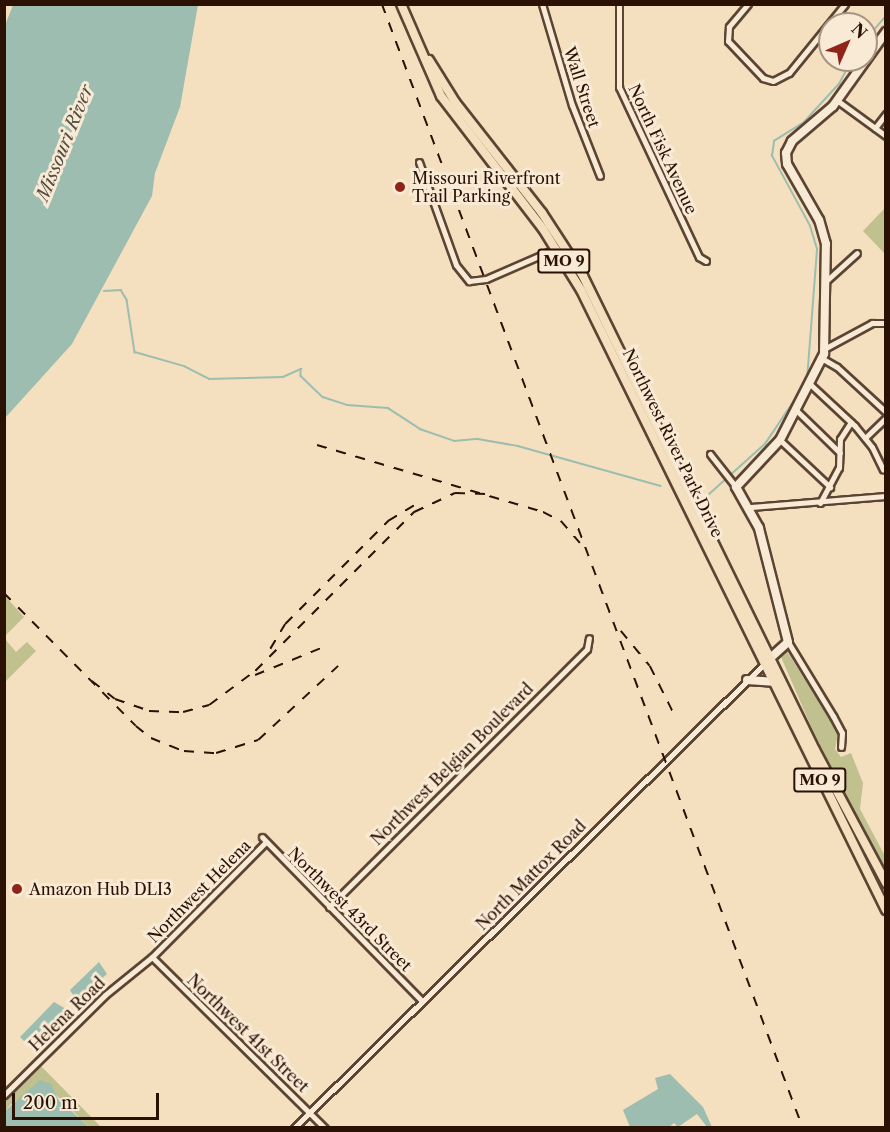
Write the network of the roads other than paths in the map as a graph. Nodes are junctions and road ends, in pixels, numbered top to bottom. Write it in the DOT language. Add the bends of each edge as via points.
graph roads {
  1 [pos="542,4"];
  2 [pos="619,4"];
  3 [pos="748,4"];
  4 [pos="845,4"];
  5 [pos="402,6"];
  6 [pos="885,32"];
  7 [pos="838,101"];
  8 [pos="885,114"];
  9 [pos="875,128"];
  10 [pos="885,136"];
  11 [pos="419,162"];
  12 [pos="600,176"];
  13 [pos="559,246"];
  14 [pos="857,253"];
  15 [pos="706,261"];
  16 [pos="825,282"];
  17 [pos="885,323"];
  18 [pos="824,348"];
  19 [pos="823,359"];
  20 [pos="811,385"];
  21 [pos="797,411"];
  22 [pos="885,412"];
  23 [pos="885,418"];
  24 [pos="850,422"];
  25 [pos="663,437"];
  26 [pos="865,438"];
  27 [pos="780,440"];
  28 [pos="654,441"];
  29 [pos="840,453"];
  30 [pos="710,454"];
  31 [pos="883,470"];
  32 [pos="735,485"];
  33 [pos="830,487"];
  34 [pos="885,496"];
  35 [pos="820,503"];
  36 [pos="752,510"];
  37 [pos="703,529"];
  38 [pos="590,638"];
  39 [pos="788,642"];
  40 [pos="767,661"];
  41 [pos="747,680"];
  42 [pos="773,682"];
  43 [pos="841,747"];
  44 [pos="262,837"];
  45 [pos="266,843"];
  46 [pos="885,884"];
  47 [pos="329,907"];
  48 [pos="885,910"];
  49 [pos="152,957"];
  50 [pos="421,1000"];
  51 [pos="4,1095"];
  52 [pos="309,1112"];
  53 [pos="294,1128"];
  54 [pos="325,1128"];
  1 -- 12 [label="street, Wall Street" via="575,114"];
  2 -- 15 [label="street, North Fisk Avenue" via="619,87 699,258"];
  3 -- 4 [label="street" via="730,24 727,34 732,47 763,78 775,81 789,73"];
  5 -- 13 [label="main road, Northwest River Park Drive / MO 9" via="445,87"];
  6 -- 7 [label="street"];
  7 -- 9 [label="street"];
  7 -- 16 [label="street" via="792,141 786,153 787,164 824,233"];
  8 -- 9 [label="street"];
  9 -- 10 [label="street"];
  11 -- 13 [label="street" via="456,265 469,281 486,279"];
  13 -- 25 [label="main road, Northwest River Park Drive / MO 9" via="594,298"];
  13 -- 28 [label="main road, Northwest River Park Drive / MO 9"];
  14 -- 16 [label="street"];
  16 -- 18 [label="street"];
  17 -- 18 [label="street" via="872,323"];
  18 -- 19 [label="street"];
  19 -- 20 [label="street"];
  19 -- 22 [label="street"];
  20 -- 21 [label="street"];
  20 -- 24 [label="street"];
  21 -- 27 [label="street"];
  21 -- 29 [label="street"];
  23 -- 26 [label="street"];
  24 -- 26 [label="street"];
  24 -- 29 [label="street" via="840,440"];
  25 -- 28 [label="main road"];
  25 -- 37 [label="main road, Northwest River Park Drive / MO 9"];
  26 -- 31 [label="street"];
  27 -- 32 [label="street"];
  27 -- 33 [label="street"];
  28 -- 37 [label="main road, Northwest River Park Drive / MO 9"];
  29 -- 33 [label="street" via="839,468"];
  30 -- 32 [label="street"];
  32 -- 36 [label="street"];
  33 -- 35 [label="street"];
  34 -- 35 [label="street"];
  35 -- 36 [label="street"];
  36 -- 39 [label="street"];
  37 -- 40 [label="main road, Northwest River Park Drive / MO 9"];
  38 -- 47 [label="street, Northwest Belgian Boulevard" via="587,648"];
  39 -- 40 [label="street, North Mattox Road"];
  39 -- 43 [label="street" via="838,724"];
  40 -- 41 [label="street, North Mattox Road"];
  40 -- 42 [label="main road, Northwest River Park Drive / MO 9"];
  40 -- 46 [label="main road, Northwest River Park Drive / MO 9"];
  41 -- 42 [label="street"];
  41 -- 50 [label="street, North Mattox Road"];
  42 -- 48 [label="main road, Northwest River Park Drive / MO 9"];
  44 -- 45 [label="street, Northwest 43rd Street"];
  45 -- 47 [label="street, Northwest 43rd Street"];
  45 -- 49 [label="street, Northwest Helena"];
  47 -- 50 [label="street, Northwest 43rd Street"];
  49 -- 51 [label="street, Helena Road" via="105,995"];
  49 -- 52 [label="street, Northwest 41st Street"];
  50 -- 52 [label="street, North Mattox Road"];
  52 -- 53 [label="street, North Mattox Road"];
  52 -- 54 [label="street, Northwest 41st Street"];
}
